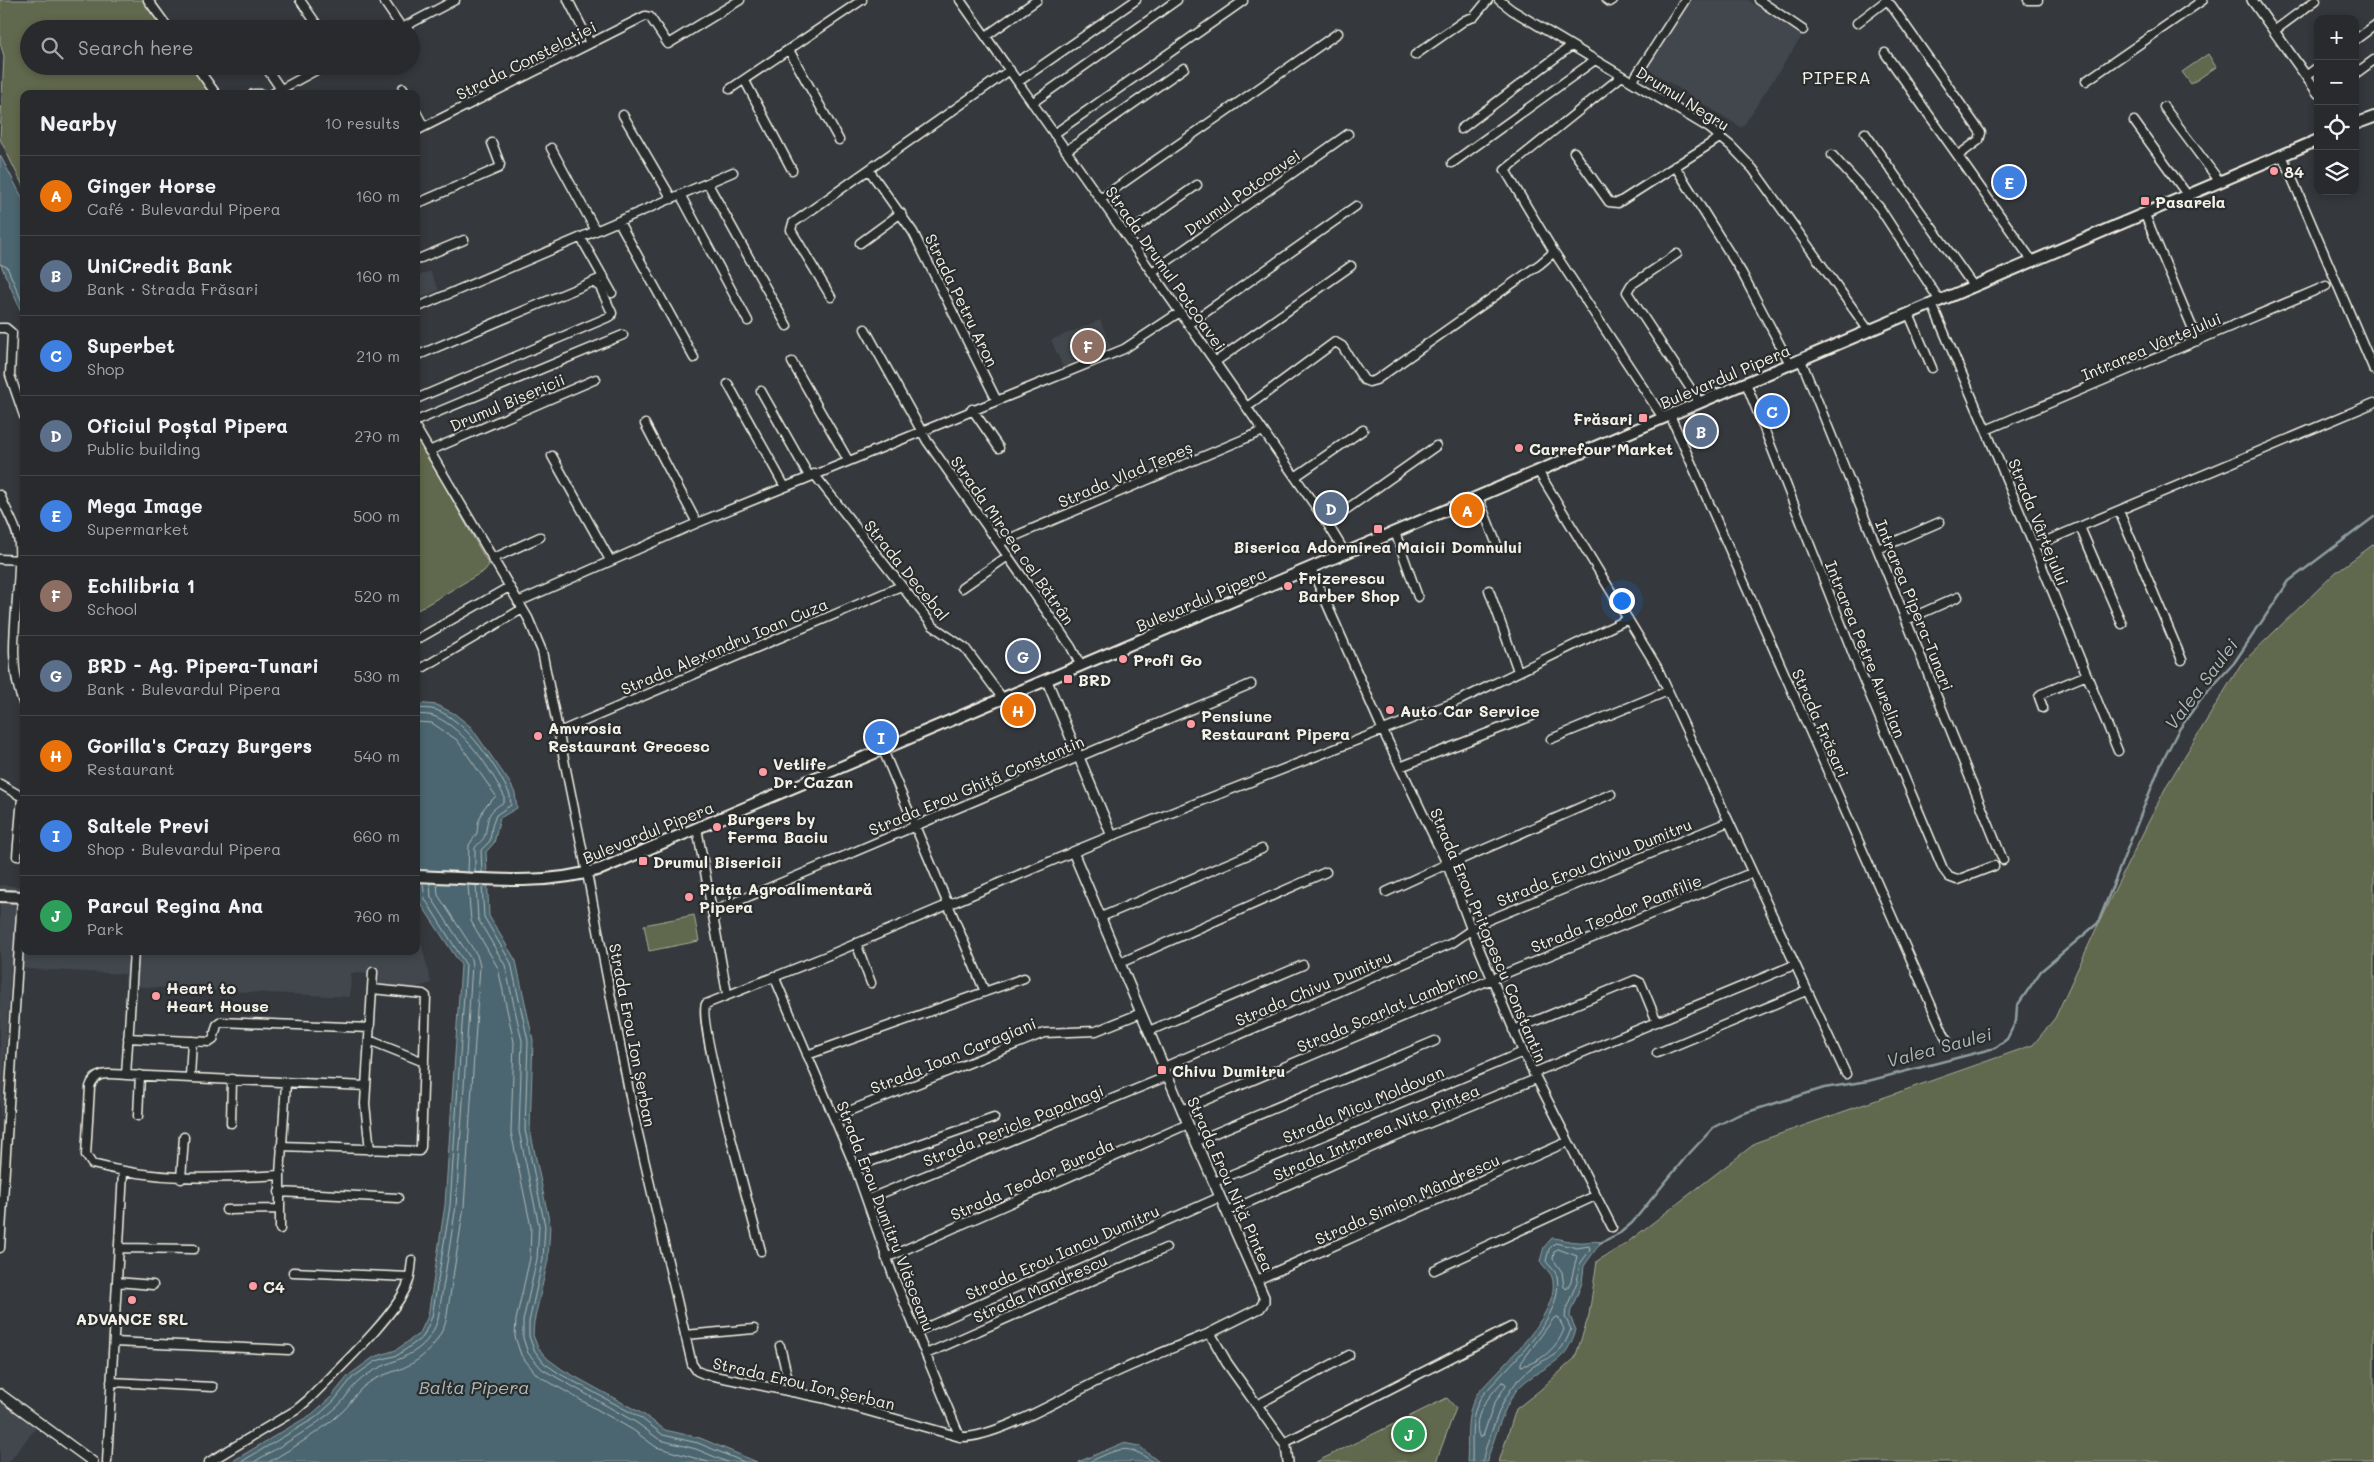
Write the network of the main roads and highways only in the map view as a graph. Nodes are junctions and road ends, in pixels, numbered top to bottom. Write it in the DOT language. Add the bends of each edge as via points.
graph roads {
  1 [pos="2374,117"];
  2 [pos="2359,123"];
  3 [pos="2314,142"];
  4 [pos="420,876"];
  5 [pos="0,896"];
  6 [pos="20,897"];
  1 -- 2 [label="main road"];
  3 -- 4 [label="main road, Bulevardul Pipera" via="1047,681 587,873 557,880"];
  5 -- 6 [label="main road"];
}
